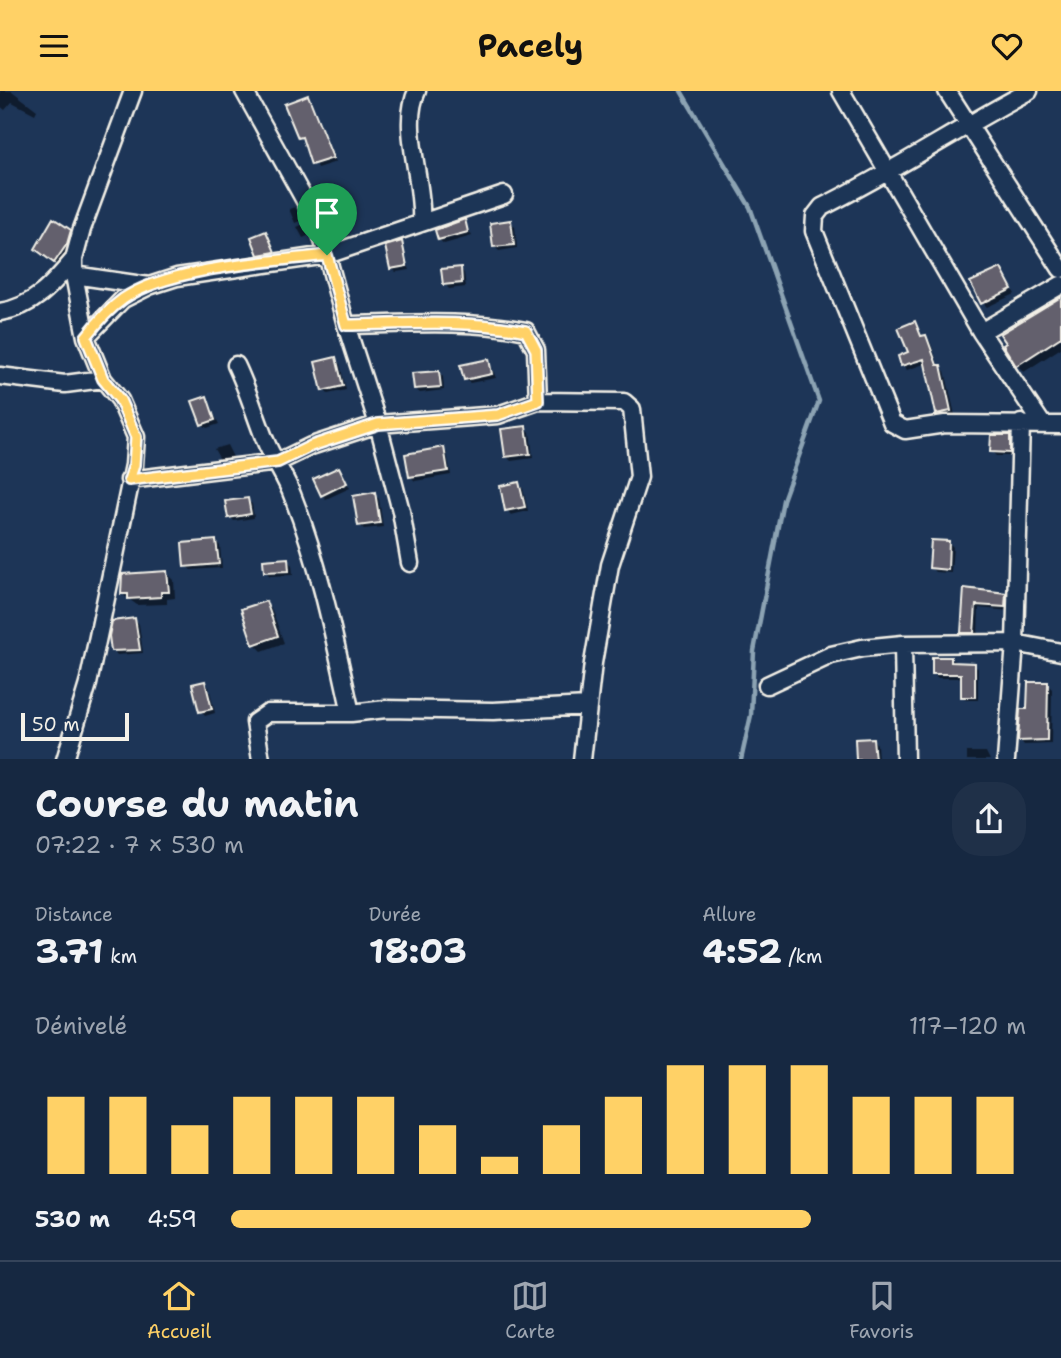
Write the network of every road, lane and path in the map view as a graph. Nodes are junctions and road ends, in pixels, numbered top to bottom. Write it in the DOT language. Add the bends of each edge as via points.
graph roads {
  1 [pos="133,91"];
  2 [pos="244,91"];
  3 [pos="417,91"];
  4 [pos="841,91"];
  5 [pos="947,91"];
  6 [pos="1029,91"];
  7 [pos="969,123"];
  8 [pos="890,173"];
  9 [pos="504,195"];
  10 [pos="421,223"];
  11 [pos="327,255"];
  12 [pos="74,267"];
  13 [pos="1061,269"];
  14 [pos="1061,285"];
  15 [pos="149,286"];
  16 [pos="0,312"];
  17 [pos="346,325"];
  18 [pos="981,332"];
  19 [pos="86,337"];
  20 [pos="236,365"];
  21 [pos="0,376"];
  22 [pos="103,379"];
  23 [pos="538,401"];
  24 [pos="1021,423"];
  25 [pos="378,424"];
  26 [pos="1043,425"];
  27 [pos="1061,425"];
  28 [pos="278,462"];
  29 [pos="129,480"];
  30 [pos="410,563"];
  31 [pos="1015,643"];
  32 [pos="903,644"];
  33 [pos="1061,652"];
  34 [pos="767,685"];
  35 [pos="588,706"];
  36 [pos="351,713"];
  37 [pos="65,759"];
  38 [pos="261,759"];
  39 [pos="582,759"];
  40 [pos="905,759"];
  41 [pos="1006,759"];
  1 -- 12 [label="street" via="102,171"];
  2 -- 11 [label="street" via="315,218"];
  3 -- 10 [label="street" via="409,123 419,171"];
  4 -- 8 [label="street"];
  5 -- 7 [label="street"];
  6 -- 7 [label="street"];
  7 -- 8 [label="street"];
  7 -- 13 [label="street"];
  8 -- 18 [label="street"];
  8 -- 24 [label="street" via="822,207 815,216 814,230 892,423 905,430 945,424"];
  9 -- 10 [label="street"];
  10 -- 11 [label="street"];
  11 -- 15 [label="street" via="177,277"];
  11 -- 17 [label="street"];
  12 -- 15 [label="street"];
  12 -- 16 [label="street" via="45,294 16,310"];
  12 -- 19 [label="street"];
  14 -- 18 [label="street"];
  15 -- 19 [label="street" via="123,299"];
  17 -- 23 [label="street" via="434,323 526,331 536,350"];
  17 -- 25 [label="street"];
  18 -- 26 [label="street"];
  19 -- 22 [label="street"];
  20 -- 28 [label="street"];
  21 -- 22 [label="street" via="65,384"];
  22 -- 29 [label="street" via="120,400 136,437"];
  23 -- 25 [label="street" via="498,415"];
  23 -- 35 [label="street" via="624,402 632,408 634,418 639,477 610,565"];
  24 -- 26 [label="street"];
  24 -- 31 [label="street"];
  25 -- 28 [label="street"];
  25 -- 30 [label="street"];
  26 -- 27 [label="street"];
  28 -- 29 [label="street"];
  28 -- 36 [label="street" via="306,534"];
  29 -- 37 [label="street" via="88,684"];
  31 -- 32 [label="street"];
  31 -- 33 [label="street"];
  31 -- 41 [label="street"];
  32 -- 34 [label="street" via="831,655"];
  32 -- 40 [label="street"];
  35 -- 36 [label="street"];
  35 -- 39 [label="street"];
  36 -- 38 [label="street" via="261,715 255,722"];
}
